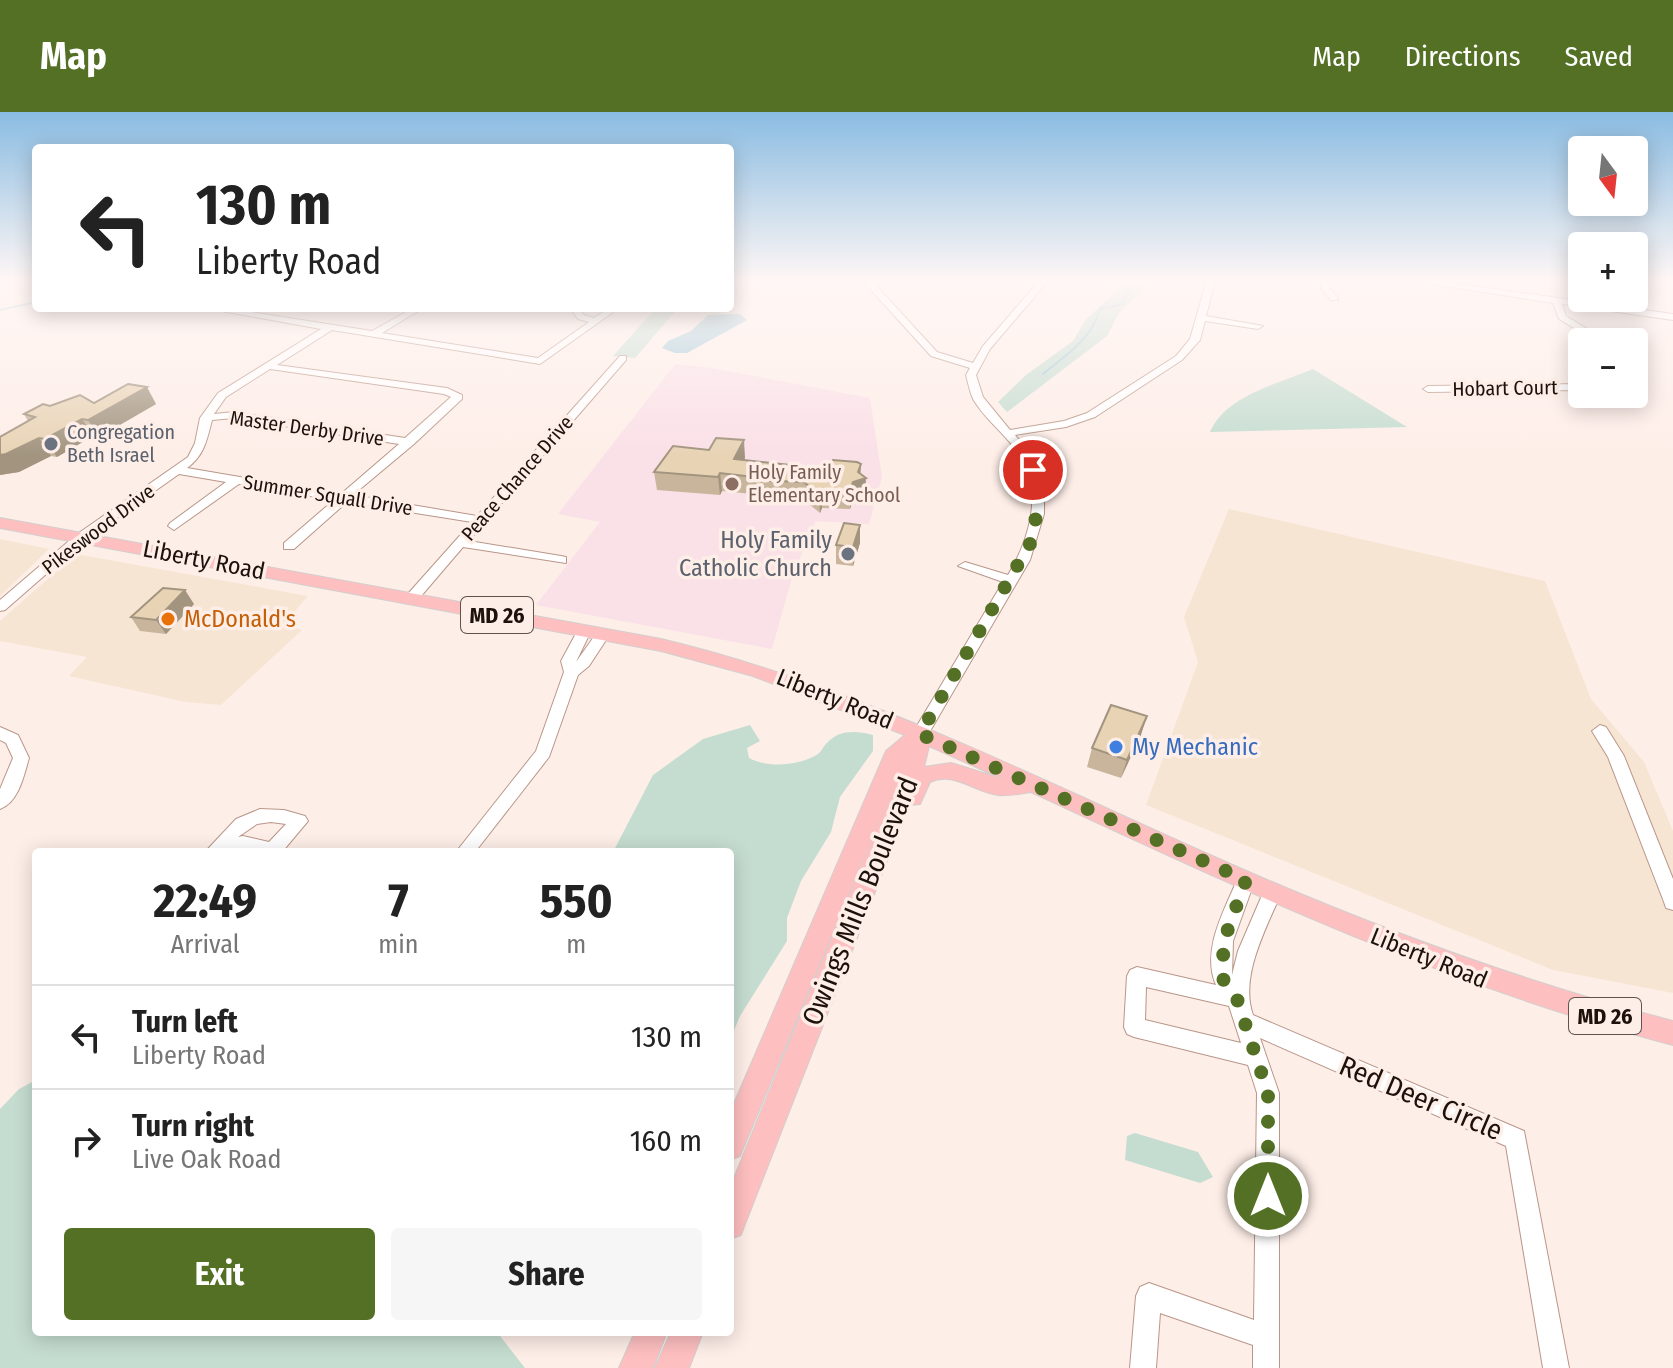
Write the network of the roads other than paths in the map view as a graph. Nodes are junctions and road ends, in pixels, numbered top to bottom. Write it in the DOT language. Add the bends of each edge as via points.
graph roads {
  1 [pos="312,339"];
  2 [pos="395,339"];
  3 [pos="572,339"];
  4 [pos="920,339"];
  5 [pos="997,339"];
  6 [pos="1194,339"];
  7 [pos="623,358"];
  8 [pos="267,366"];
  9 [pos="974,366"];
  10 [pos="1568,387"];
  11 [pos="1428,389"];
  12 [pos="205,418"];
  13 [pos="1010,433"];
  14 [pos="410,442"];
  15 [pos="177,470"];
  16 [pos="236,480"];
  17 [pos="347,498"];
  18 [pos="480,520"];
  19 [pos="0,523"];
  20 [pos="174,526"];
  21 [pos="80,538"];
  22 [pos="460,543"];
  23 [pos="289,546"];
  24 [pos="561,560"];
  25 [pos="965,566"];
  26 [pos="1011,580"];
  27 [pos="411,599"];
  28 [pos="0,607"];
  29 [pos="593,632"];
  30 [pos="1600,731"];
  31 [pos="0,733"];
  32 [pos="920,734"];
  33 [pos="1033,785"];
  34 [pos="0,802"];
  35 [pos="897,808"];
  36 [pos="468,848"];
  37 [pos="1246,880"];
  38 [pos="1273,891"];
  39 [pos="1673,902"];
  40 [pos="1237,999"];
  41 [pos="1246,1022"];
  42 [pos="1673,1033"];
  43 [pos="1258,1057"];
  44 [pos="734,1136"];
  45 [pos="734,1214"];
  46 [pos="649,1336"];
  47 [pos="685,1336"];
  48 [pos="1266,1337"];
  49 [pos="636,1368"];
  50 [pos="672,1368"];
  51 [pos="1143,1368"];
  52 [pos="1266,1368"];
  53 [pos="1556,1368"];
  1 -- 8 [label="street, Pikeswood Drive"];
  2 -- 3 [label="street" via="540,361"];
  4 -- 9 [label="street" via="934,354"];
  5 -- 9 [label="street"];
  6 -- 13 [label="street" via="1190,348 1106,409 1066,424"];
  7 -- 18 [label="street, Peace Chance Drive"];
  8 -- 12 [label="street, Pikeswood Drive" via="222,395"];
  8 -- 14 [label="street" via="456,394 456,400"];
  9 -- 13 [label="street" via="974,392"];
  10 -- 11 [label="street, Hobart Court"];
  12 -- 14 [label="street, Master Derby Drive" via="234,415"];
  12 -- 15 [label="street, Pikeswood Drive" via="202,445"];
  13 -- 26 [label="street" via="1028,458 1039,502 1031,542"];
  14 -- 17 [label="street"];
  15 -- 16 [label="street, Summer Squall Drive"];
  15 -- 21 [label="street, Pikeswood Drive"];
  16 -- 17 [label="street, Summer Squall Drive"];
  16 -- 20 [label="street"];
  17 -- 18 [label="street, Summer Squall Drive"];
  17 -- 23 [label="street"];
  18 -- 22 [label="street, Peace Chance Drive"];
  19 -- 21 [label="main road, Liberty Road / MD 26"];
  21 -- 27 [label="main road, Liberty Road / MD 26"];
  21 -- 28 [label="street, Pikeswood Drive"];
  22 -- 24 [label="street"];
  22 -- 27 [label="street, Peace Chance Drive"];
  25 -- 26 [label="street"];
  26 -- 32 [label="street"];
  27 -- 29 [label="main road, Liberty Road / MD 26"];
  29 -- 32 [label="main road, Liberty Road / MD 26" via="751,667"];
  29 -- 36 [label="street" via="584,663 571,672 543,753"];
  30 -- 39 [label="street" via="1616,756"];
  31 -- 34 [label="street" via="12,739 21,758"];
  32 -- 33 [label="main road, Liberty Road / MD 26"];
  32 -- 35 [label="main road, Owings Mills Boulevard" via="917,758"];
  32 -- 44 [label="main road, Owings Mills Boulevard" via="896,751"];
  33 -- 35 [label="main road" via="997,787 956,770 937,770 922,777 910,804"];
  33 -- 37 [label="main road, Liberty Road / MD 26"];
  35 -- 45 [label="main road, Owings Mills Boulevard"];
  37 -- 38 [label="main road, Liberty Road / MD 26"];
  37 -- 40 [label="street" via="1222,962 1223,979"];
  38 -- 40 [label="street" via="1248,951"];
  38 -- 42 [label="main road, Liberty Road / MD 26" via="1476,977"];
  40 -- 41 [label="street"];
  40 -- 43 [label="street" via="1137,976 1134,1027"];
  41 -- 43 [label="street"];
  41 -- 53 [label="street, Red Deer Circle" via="1516,1139"];
  43 -- 48 [label="street" via="1269,1107"];
  46 -- 49 [label="main road"];
  47 -- 50 [label="main road"];
  48 -- 51 [label="street" via="1149,1296"];
  48 -- 52 [label="street"];
}
